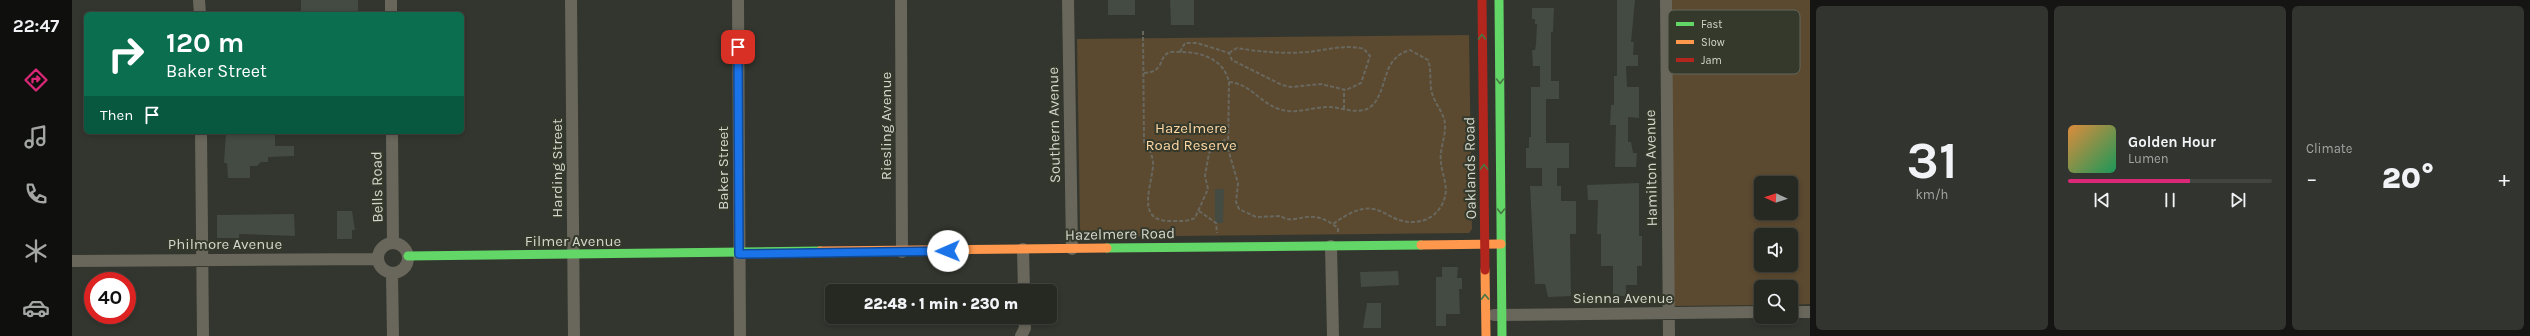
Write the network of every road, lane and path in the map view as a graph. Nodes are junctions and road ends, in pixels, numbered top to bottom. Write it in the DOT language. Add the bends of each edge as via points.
graph roads {
  1 [pos="199,0"];
  2 [pos="391,0"];
  3 [pos="571,0"];
  4 [pos="738,0"];
  5 [pos="901,0"];
  6 [pos="1068,0"];
  7 [pos="1482,0"];
  8 [pos="1499,0"];
  9 [pos="1666,0"];
  10 [pos="200,12"];
  11 [pos="391,12"];
  12 [pos="1144,31"];
  13 [pos="1180,52"];
  14 [pos="1229,53"];
  15 [pos="1144,73"];
  16 [pos="1229,82"];
  17 [pos="1344,90"];
  18 [pos="1344,109"];
  19 [pos="201,134"];
  20 [pos="392,134"];
  21 [pos="1227,138"];
  22 [pos="1199,211"];
  23 [pos="1333,224"];
  24 [pos="393,242"];
  25 [pos="1501,244"];
  26 [pos="1485,245"];
  27 [pos="1335,246"];
  28 [pos="1217,247"];
  29 [pos="1072,248"];
  30 [pos="1024,249"];
  31 [pos="902,252"];
  32 [pos="739,254"];
  33 [pos="573,255"];
  34 [pos="408,256"];
  35 [pos="378,259"];
  36 [pos="202,260"];
  37 [pos="72,262"];
  38 [pos="392,273"];
  39 [pos="1024,284"];
  40 [pos="1754,312"];
  41 [pos="1798,312"];
  42 [pos="1810,312"];
  43 [pos="1669,313"];
  44 [pos="1502,314"];
  45 [pos="1486,315"];
  46 [pos="1025,324"];
  47 [pos="203,336"];
  48 [pos="393,336"];
  49 [pos="574,336"];
  50 [pos="740,336"];
  51 [pos="1021,336"];
  52 [pos="1333,336"];
  53 [pos="1486,336"];
  54 [pos="1502,336"];
  55 [pos="1669,336"];
  1 -- 10 [label="street"];
  2 -- 11 [label="street"];
  3 -- 33 [label="street, Harding Street"];
  4 -- 32 [label="street, Baker Street"];
  5 -- 31 [label="street, Riesling Avenue"];
  6 -- 29 [label="street, Southern Avenue"];
  26 -- 7 [label="street, Oaklands Road, one-way"];
  8 -- 25 [label="street, Oaklands Road, one-way"];
  9 -- 43 [label="street, Hamilton Avenue"];
  12 -- 15 [label="path"];
  13 -- 14 [label="path" via="1185,43 1197,43"];
  13 -- 15 [label="path" via="1168,53 1158,68 1150,73"];
  13 -- 16 [label="path" via="1207,55 1226,71"];
  14 -- 17 [label="path" via="1232,60 1282,85 1298,88 1321,84"];
  14 -- 17 [label="path" via="1237,48 1259,52 1293,53 1350,47 1364,49 1368,53 1369,62 1361,83"];
  15 -- 22 [label="path" via="1144,142 1150,148 1153,161 1147,196 1148,207 1154,217 1164,221 1190,220 1195,218"];
  16 -- 18 [label="path" via="1249,88 1278,109 1292,112 1329,107"];
  16 -- 21 [label="path"];
  17 -- 18 [label="path"];
  18 -- 23 [label="path" via="1357,111 1371,107 1377,100 1385,73 1400,53 1410,50 1428,60 1432,94 1445,125 1440,154 1446,196 1434,215 1422,221 1407,221 1365,207 1355,210"];
  19 -- 36 [label="street"];
  20 -- 24 [label="street, Bells Road"];
  21 -- 22 [label="path" via="1209,153 1205,176 1208,189"];
  21 -- 23 [label="path" via="1238,183 1236,202 1239,209 1256,216 1281,216 1285,219 1314,217"];
  22 -- 28 [label="path" via="1216,223"];
  23 -- 27 [label="path" via="1338,228"];
  24 -- 34 [label="street" via="401,245"];
  24 -- 35 [label="street" via="380,249"];
  25 -- 26 [label="street, Hazelmere Road"];
  25 -- 44 [label="street, Oaklands Road"];
  26 -- 27 [label="street, Hazelmere Road"];
  45 -- 26 [label="street, Oaklands Road, one-way"];
  27 -- 28 [label="street, Hazelmere Road"];
  27 -- 52 [label="street"];
  28 -- 29 [label="street, Hazelmere Road"];
  29 -- 30 [label="street, Hazelmere Road"];
  30 -- 31 [label="street, Hazelmere Road"];
  30 -- 39 [label="street"];
  31 -- 32 [label="street, Hazelmere Road"];
  32 -- 33 [label="street, Filmer Avenue"];
  32 -- 50 [label="street, Baker Street"];
  33 -- 34 [label="street, Filmer Avenue"];
  33 -- 49 [label="street, Harding Street"];
  34 -- 38 [label="street" via="402,270"];
  35 -- 36 [label="street, Philmore Avenue"];
  35 -- 38 [label="street" via="381,267"];
  36 -- 37 [label="street, Philmore Avenue"];
  36 -- 47 [label="street"];
  38 -- 48 [label="street"];
  40 -- 43 [label="street, Sienna Avenue"];
  41 -- 42 [label="street"];
  43 -- 44 [label="street, Sienna Avenue"];
  43 -- 55 [label="street, Hamilton Avenue"];
  44 -- 45 [label="street, Sienna Avenue"];
  44 -- 54 [label="street, Oaklands Road"];
  45 -- 53 [label="street, Oaklands Road"];
  46 -- 51 [label="street"];
}
